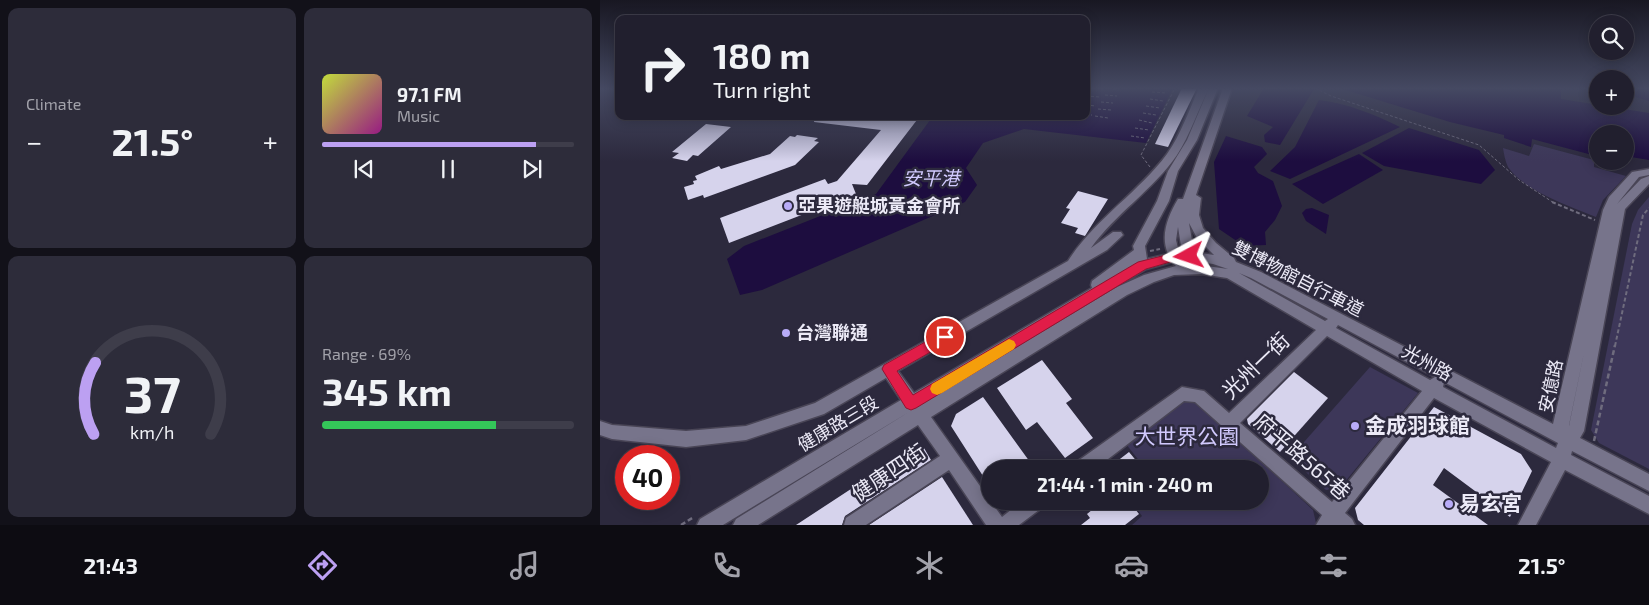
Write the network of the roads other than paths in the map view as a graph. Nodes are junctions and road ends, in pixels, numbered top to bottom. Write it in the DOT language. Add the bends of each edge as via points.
graph roads {
  1 [pos="1192,112"];
  2 [pos="1204,112"];
  3 [pos="1219,112"];
  4 [pos="1649,172"];
  5 [pos="1197,174"];
  6 [pos="1649,180"];
  7 [pos="1117,235"];
  8 [pos="1180,257"];
  9 [pos="1141,259"];
  10 [pos="1070,266"];
  11 [pos="1256,275"];
  12 [pos="1332,324"];
  13 [pos="888,369"];
  14 [pos="1443,375"];
  15 [pos="1433,390"];
  16 [pos="916,410"];
  17 [pos="1229,423"];
  18 [pos="600,428"];
  19 [pos="1572,436"];
  20 [pos="950,459"];
  21 [pos="1093,460"];
  22 [pos="1562,460"];
  23 [pos="1649,483"];
  24 [pos="1649,505"];
  25 [pos="1025,510"];
  26 [pos="1329,519"];
  27 [pos="702,520"];
  28 [pos="852,524"];
  29 [pos="742,525"];
  30 [pos="997,525"];
  31 [pos="1005,525"];
  32 [pos="1346,525"];
  33 [pos="1527,525"];
  1 -- 10 [label="street" via="1173,154 1096,232"];
  2 -- 9 [label="street" via="1139,246"];
  3 -- 5 [label="street"];
  4 -- 19 [label="street, 安億路" via="1636,174 1613,200 1561,425"];
  5 -- 8 [label="street" via="1182,218"];
  5 -- 8 [label="street" via="1172,219 1171,240"];
  5 -- 11 [label="street" via="1193,215 1198,230 1230,261"];
  6 -- 19 [label="street, 安億路" via="1620,208"];
  7 -- 10 [label="street"];
  8 -- 9 [label="street"];
  8 -- 11 [label="street, 光州路" via="1211,258"];
  8 -- 12 [label="street, 光州路" via="1230,274"];
  8 -- 16 [label="street, 健康路三段"];
  9 -- 16 [label="street, 健康路三段" via="1118,268 1062,314"];
  10 -- 13 [label="street"];
  11 -- 12 [label="street, 光州路"];
  12 -- 14 [label="street, 光州路"];
  12 -- 15 [label="street, 光州路"];
  12 -- 17 [label="street, 光州一街"];
  13 -- 16 [label="street, 健康四街"];
  13 -- 18 [label="street" via="819,409 746,433 686,439"];
  14 -- 15 [label="street"];
  14 -- 19 [label="street, 光州路"];
  15 -- 22 [label="street, 光州路"];
  15 -- 26 [label="street"];
  16 -- 20 [label="street, 健康四街"];
  16 -- 27 [label="street, 健康路三段"];
  16 -- 29 [label="street, 健康路三段"];
  17 -- 21 [label="street, 光州一街" via="1199,396 1182,394"];
  17 -- 26 [label="street, 府平路565巷"];
  19 -- 22 [label="street"];
  19 -- 23 [label="street, 光州路"];
  20 -- 28 [label="street, 健康四街"];
  20 -- 30 [label="street, 健康四街"];
  22 -- 24 [label="street, 光州路"];
  22 -- 33 [label="street"];
  25 -- 31 [label="street"];
  26 -- 32 [label="street, 府平路565巷"];
}
